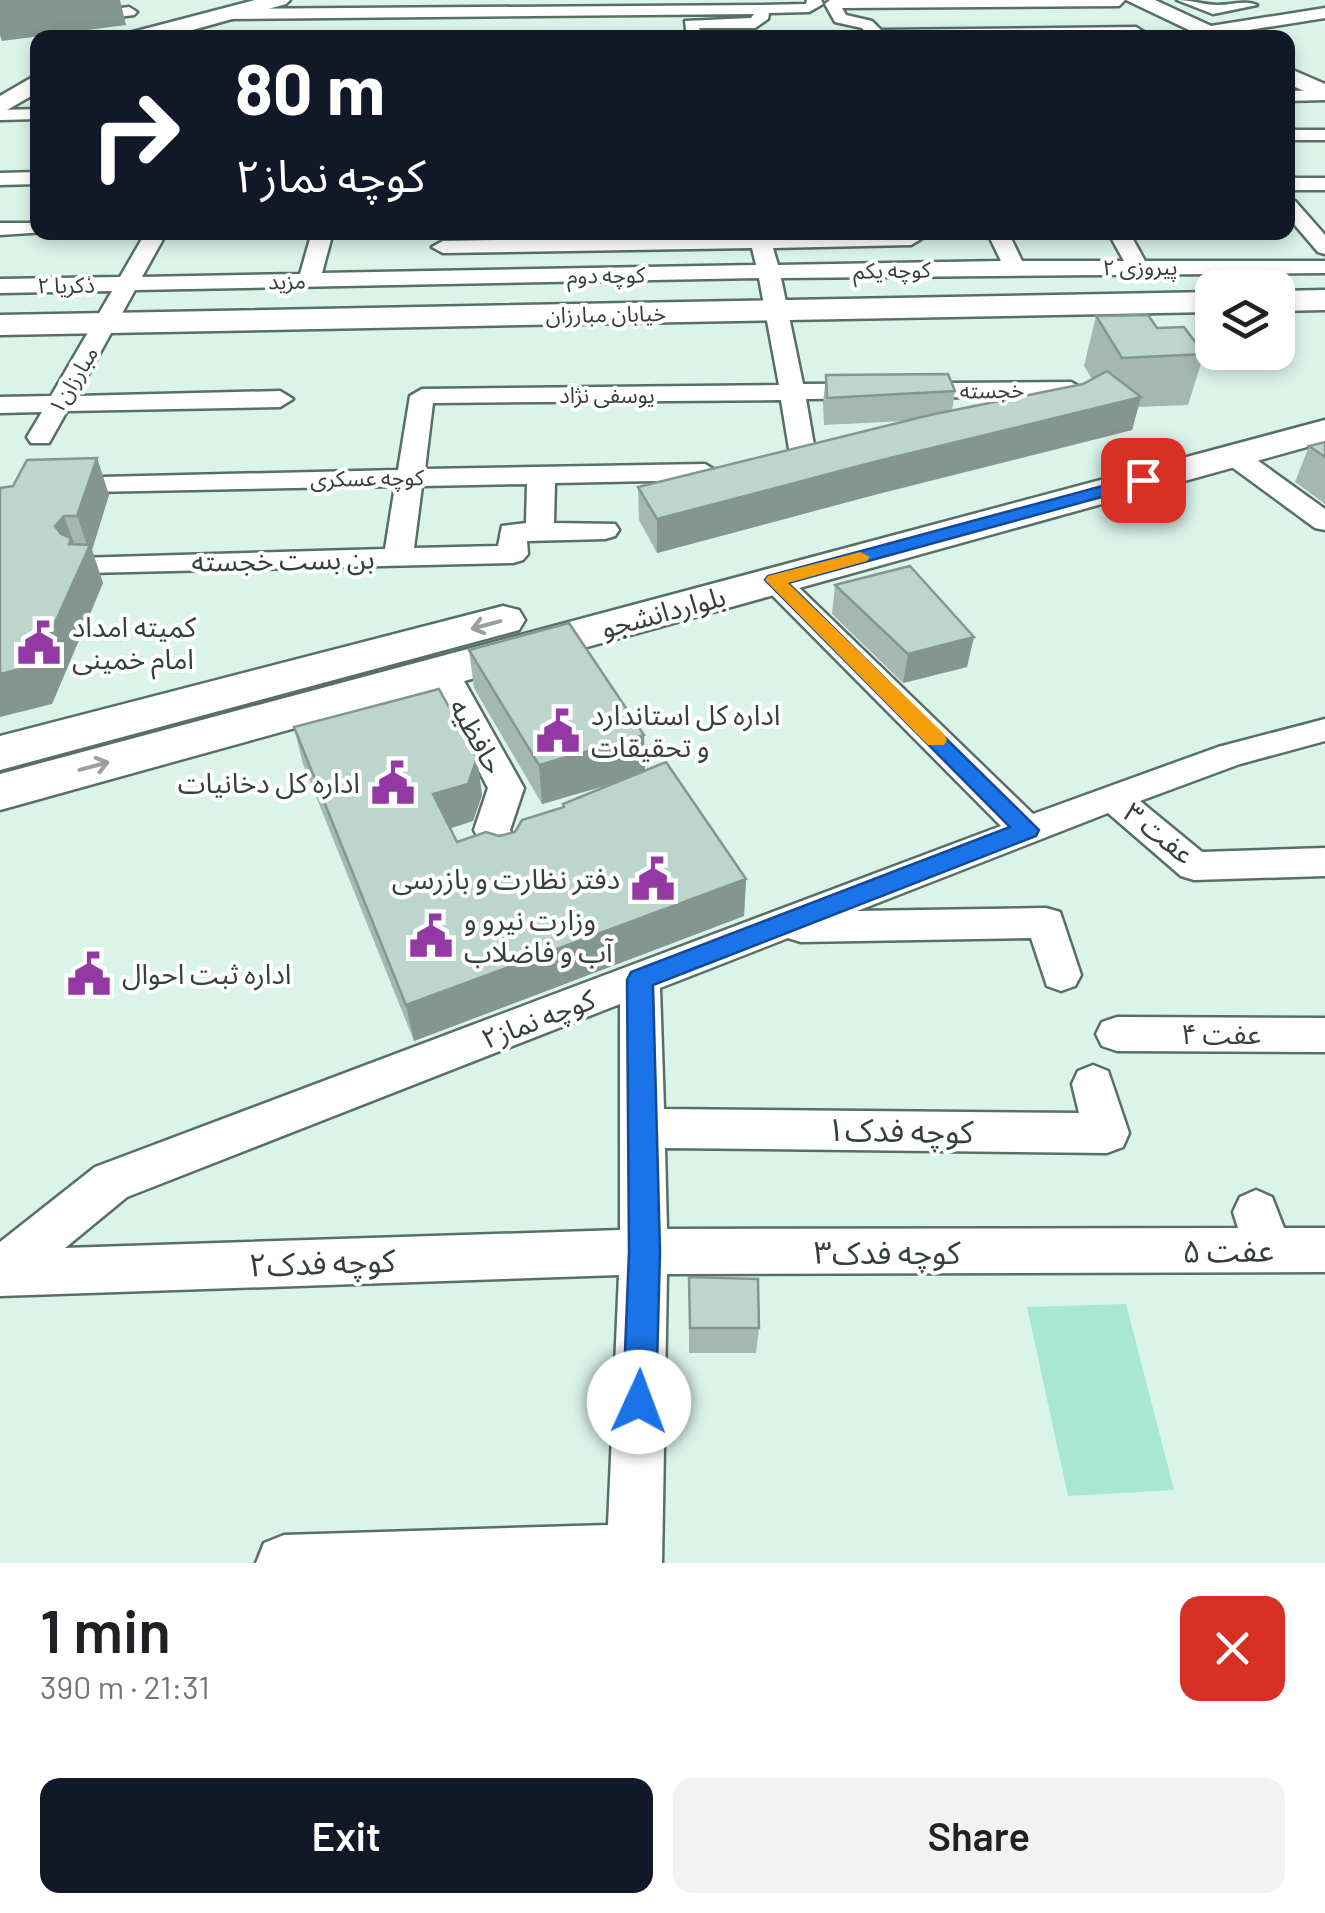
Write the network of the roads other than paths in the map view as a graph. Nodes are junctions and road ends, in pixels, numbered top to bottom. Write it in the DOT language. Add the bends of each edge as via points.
graph roads {
  1 [pos="247,0"];
  2 [pos="279,0"];
  3 [pos="1184,0"];
  4 [pos="939,2"];
  5 [pos="1268,2"];
  6 [pos="821,3"];
  7 [pos="423,6"];
  8 [pos="553,12"];
  9 [pos="1325,13"];
  10 [pos="0,14"];
  11 [pos="225,14"];
  12 [pos="1130,14"];
  13 [pos="51,15"];
  14 [pos="128,16"];
  15 [pos="691,18"];
  16 [pos="445,20"];
  17 [pos="855,21"];
  18 [pos="758,26"];
  19 [pos="0,28"];
  20 [pos="163,30"];
  21 [pos="871,30"];
  22 [pos="1025,30"];
  23 [pos="1193,30"];
  24 [pos="1238,30"];
  25 [pos="1295,67"];
  26 [pos="1295,79"];
  27 [pos="1325,81"];
  28 [pos="1325,94"];
  29 [pos="1295,96"];
  30 [pos="1295,135"];
  31 [pos="1325,135"];
  32 [pos="0,178"];
  33 [pos="30,178"];
  34 [pos="1295,184"];
  35 [pos="1325,184"];
  36 [pos="1295,209"];
  37 [pos="1325,211"];
  38 [pos="1295,215"];
  39 [pos="30,229"];
  40 [pos="3,233"];
  41 [pos="153,240"];
  42 [pos="321,240"];
  43 [pos="528,240"];
  44 [pos="552,240"];
  45 [pos="761,240"];
  46 [pos="912,240"];
  47 [pos="1001,240"];
  48 [pos="1123,240"];
  49 [pos="443,247"];
  50 [pos="1325,248"];
  51 [pos="1138,266"];
  52 [pos="1015,267"];
  53 [pos="1325,267"];
  54 [pos="924,269"];
  55 [pos="769,272"];
  56 [pos="550,276"];
  57 [pos="443,278"];
  58 [pos="309,280"];
  59 [pos="130,284"];
  60 [pos="0,286"];
  61 [pos="1325,300"];
  62 [pos="1295,301"];
  63 [pos="1195,302"];
  64 [pos="778,310"];
  65 [pos="107,323"];
  66 [pos="0,325"];
  67 [pos="792,394"];
  68 [pos="422,396"];
  69 [pos="280,399"];
  70 [pos="59,403"];
  71 [pos="1325,403"];
  72 [pos="0,405"];
  73 [pos="1018,417"];
  74 [pos="1325,431"];
  75 [pos="40,437"];
  76 [pos="865,448"];
  77 [pos="1234,456"];
  78 [pos="705,472"];
  79 [pos="412,476"];
  80 [pos="541,476"];
  81 [pos="0,516"];
  82 [pos="1325,522"];
  83 [pos="605,530"];
  84 [pos="540,532"];
  85 [pos="398,557"];
  86 [pos="88,564"];
  87 [pos="775,580"];
  88 [pos="442,672"];
  89 [pos="1325,730"];
  90 [pos="0,753"];
  91 [pos="0,792"];
  92 [pos="1113,797"];
  93 [pos="1027,830"];
  94 [pos="505,856"];
  95 [pos="1325,862"];
  96 [pos="775,928"];
  97 [pos="1062,975"];
  98 [pos="640,980"];
  99 [pos="1117,1034"];
  100 [pos="1325,1035"];
  101 [pos="1094,1084"];
  102 [pos="643,1128"];
  103 [pos="1325,1250"];
  104 [pos="644,1252"];
  105 [pos="1130,1252"];
  106 [pos="0,1272"];
  107 [pos="634,1558"];
  108 [pos="284,1563"];
  1 -- 14 [label="main road"];
  2 -- 11 [label="main road"];
  3 -- 5 [label="street" via="1213,10"];
  4 -- 6 [label="street"];
  4 -- 12 [label="street"];
  6 -- 17 [label="street" via="840,19"];
  6 -- 18 [label="street"];
  7 -- 11 [label="street"];
  7 -- 16 [label="street"];
  8 -- 15 [label="street"];
  8 -- 16 [label="street"];
  9 -- 24 [label="street"];
  10 -- 13 [label="street"];
  11 -- 20 [label="main road"];
  12 -- 17 [label="street"];
  12 -- 22 [label="street"];
  12 -- 23 [label="main road"];
  13 -- 14 [label="street"];
  13 -- 19 [label="street"];
  14 -- 20 [label="main road"];
  15 -- 18 [label="street"];
  16 -- 20 [label="street"];
  17 -- 21 [label="street"];
  25 -- 27 [label="main road"];
  26 -- 28 [label="main road"];
  28 -- 29 [label="street"];
  30 -- 31 [label="street"];
  32 -- 33 [label="street"];
  34 -- 35 [label="street"];
  36 -- 37 [label="street"];
  38 -- 50 [label="street"];
  39 -- 40 [label="street"];
  41 -- 59 [label="street, مبارزان۱"];
  42 -- 58 [label="street"];
  43 -- 49 [label="street"];
  44 -- 56 [label="street"];
  45 -- 55 [label="street"];
  46 -- 54 [label="street"];
  47 -- 52 [label="street"];
  48 -- 51 [label="street"];
  51 -- 52 [label="street, پیروزی ۲"];
  51 -- 53 [label="street, پیروزی ۲"];
  52 -- 54 [label="street, کوچه یکم"];
  54 -- 55 [label="street, کوچه یکم"];
  55 -- 56 [label="street, کوچه دوم"];
  55 -- 64 [label="street"];
  56 -- 57 [label="street, کوچه دوم"];
  57 -- 58 [label="street, مزید"];
  58 -- 59 [label="street, مزید"];
  59 -- 60 [label="street, ذکریا ۲"];
  59 -- 65 [label="street, مبارزان۱"];
  61 -- 62 [label="main road"];
  63 -- 64 [label="main road, خیابان مبارزان"];
  64 -- 65 [label="main road, خیابان مبارزان"];
  64 -- 67 [label="street"];
  65 -- 66 [label="main road, خیابان مبارزان"];
  65 -- 70 [label="street, مبارزان۱"];
  67 -- 68 [label="street, یوسفی نژاد"];
  67 -- 73 [label="street, خجسته" via="1073,397"];
  67 -- 76 [label="street" via="804,461"];
  68 -- 79 [label="street, بن بست خجسته"];
  69 -- 70 [label="street"];
  70 -- 72 [label="street"];
  70 -- 75 [label="street, مبارزان۱"];
  71 -- 90 [label="main road, بلواردانشجو, one-way"];
  74 -- 77 [label="main road, بلواردانشجو"];
  77 -- 82 [label="street"];
  77 -- 87 [label="main road, بلواردانشجو"];
  78 -- 80 [label="street, کوچه عسکری"];
  79 -- 80 [label="street, کوچه عسکری"];
  79 -- 81 [label="street, کوچه عسکری" via="30,485 14,516"];
  79 -- 85 [label="street, بن بست خجسته"];
  80 -- 84 [label="street"];
  83 -- 84 [label="street"];
  84 -- 85 [label="street" via="512,532 512,554"];
  85 -- 86 [label="street, بن بست خجسته"];
  87 -- 88 [label="main road, بلواردانشجو"];
  87 -- 93 [label="street"];
  91 -- 88 [label="main road, بلواردانشجو, one-way"];
  88 -- 94 [label="street, حافظیه" via="506,788 492,830"];
  89 -- 92 [label="street, کوچه نماز۲" via="1230,754"];
  92 -- 93 [label="street, کوچه نماز۲"];
  92 -- 95 [label="street, عفت ۳" via="1194,866"];
  93 -- 96 [label="street, کوچه نماز۲"];
  96 -- 97 [label="street" via="1046,923"];
  96 -- 98 [label="street, کوچه نماز۲"];
  98 -- 102 [label="street"];
  98 -- 106 [label="street, کوچه نماز۲" via="111,1182"];
  99 -- 100 [label="street, عفت ۴"];
  101 -- 102 [label="street, کوچه فدک۱" via="1107,1133"];
  102 -- 104 [label="street"];
  103 -- 105 [label="street, عفت ۵" via="1262,1231"];
  104 -- 105 [label="street, کوچه فدک۳"];
  104 -- 106 [label="street, کوچه فدک۲"];
  104 -- 107 [label="street"];
  107 -- 108 [label="street"];
}
